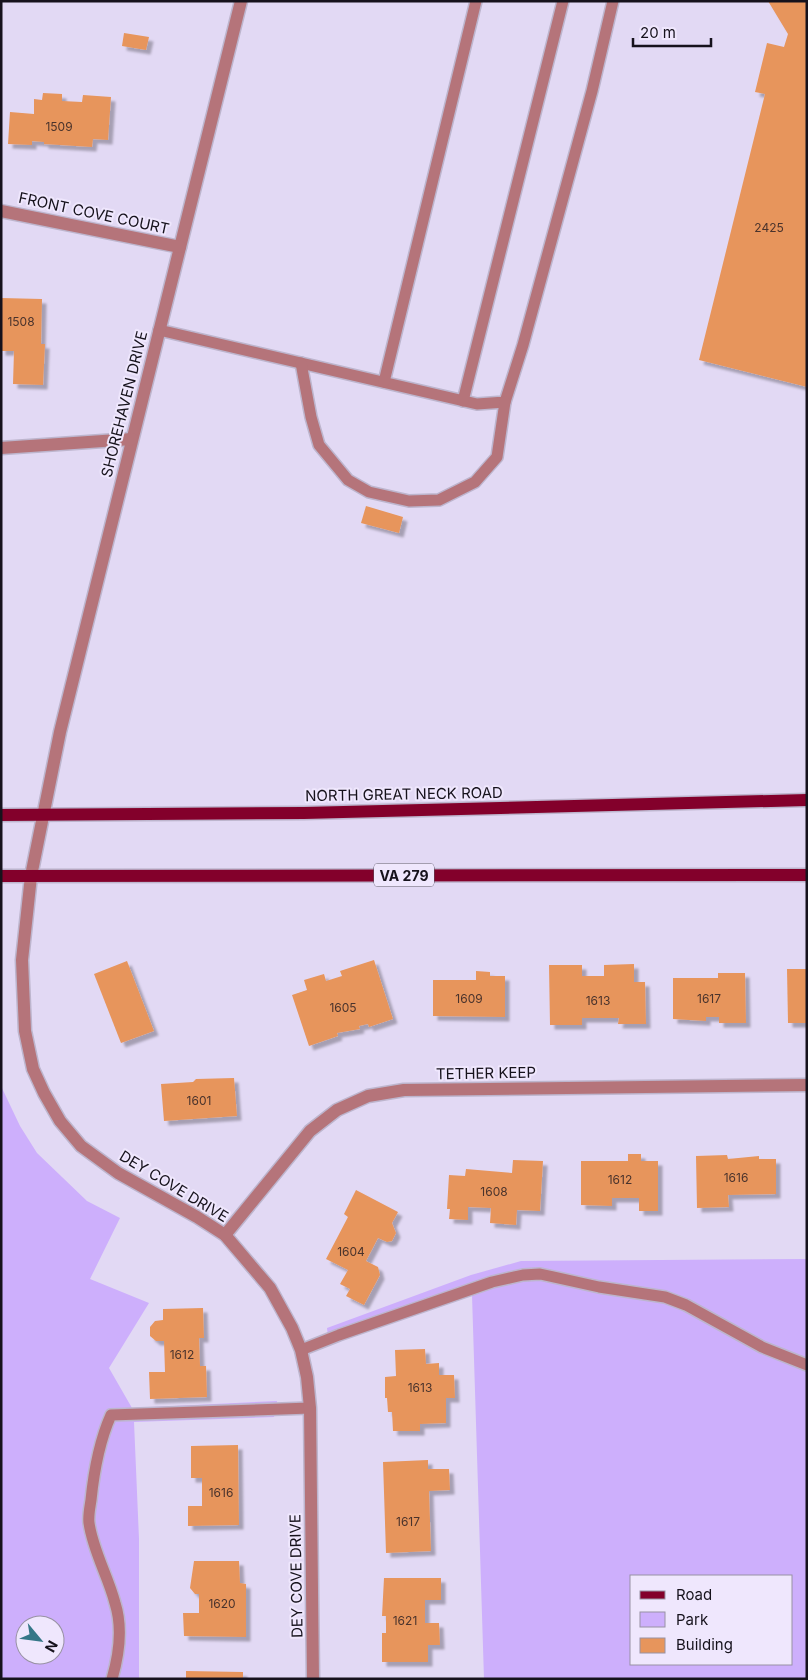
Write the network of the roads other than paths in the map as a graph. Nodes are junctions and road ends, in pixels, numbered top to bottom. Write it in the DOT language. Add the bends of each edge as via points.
graph roads {
  1 [pos="241,1"];
  2 [pos="476,1"];
  3 [pos="563,1"];
  4 [pos="613,1"];
  5 [pos="1,211"];
  6 [pos="180,248"];
  7 [pos="159,330"];
  8 [pos="301,363"];
  9 [pos="384,382"];
  10 [pos="463,401"];
  11 [pos="505,402"];
  12 [pos="132,439"];
  13 [pos="1,448"];
  14 [pos="807,800"];
  15 [pos="1,815"];
  16 [pos="44,816"];
  17 [pos="807,875"];
  18 [pos="1,876"];
  19 [pos="31,876"];
  20 [pos="807,1085"];
  21 [pos="225,1235"];
  22 [pos="301,1350"];
  23 [pos="807,1365"];
  24 [pos="310,1408"];
  25 [pos="112,1679"];
  26 [pos="313,1679"];
  1 -- 6 [label="street, SHOREHAVEN DRIVE"];
  2 -- 9 [label="lane"];
  3 -- 10 [label="lane"];
  4 -- 11 [label="lane" via="524,345"];
  5 -- 6 [label="street, FRONT COVE COURT"];
  6 -- 7 [label="street, SHOREHAVEN DRIVE"];
  7 -- 8 [label="lane"];
  7 -- 12 [label="street, SHOREHAVEN DRIVE"];
  8 -- 9 [label="lane"];
  8 -- 11 [label="lane" via="318,445 348,480 369,492 409,501 439,500 475,482 497,456"];
  9 -- 10 [label="lane"];
  10 -- 11 [label="lane" via="477,404"];
  12 -- 13 [label="street"];
  12 -- 16 [label="street, SHOREHAVEN DRIVE" via="60,732"];
  14 -- 16 [label="main road, NORTH GREAT NECK ROAD"];
  15 -- 16 [label="main road, NORTH GREAT NECK ROAD"];
  16 -- 19 [label="street, DEY COVE DRIVE"];
  17 -- 19 [label="main road, VA 279"];
  18 -- 19 [label="main road, VA 279"];
  19 -- 21 [label="street, DEY COVE DRIVE" via="22,960 26,1031 34,1069 44,1093 60,1121 81,1146 118,1173"];
  20 -- 21 [label="street, TETHER KEEP" via="404,1090 368,1096 337,1110 310,1131"];
  21 -- 22 [label="street, DEY COVE DRIVE" via="270,1288"];
  22 -- 23 [label="lane" via="492,1282 540,1274 665,1297 686,1305 762,1347"];
  22 -- 24 [label="street, DEY COVE DRIVE"];
  24 -- 25 [label="lane" via="111,1414 102,1435 93,1474 89,1522 98,1560 116,1604 119,1636"];
  24 -- 26 [label="street, DEY COVE DRIVE"];
}
